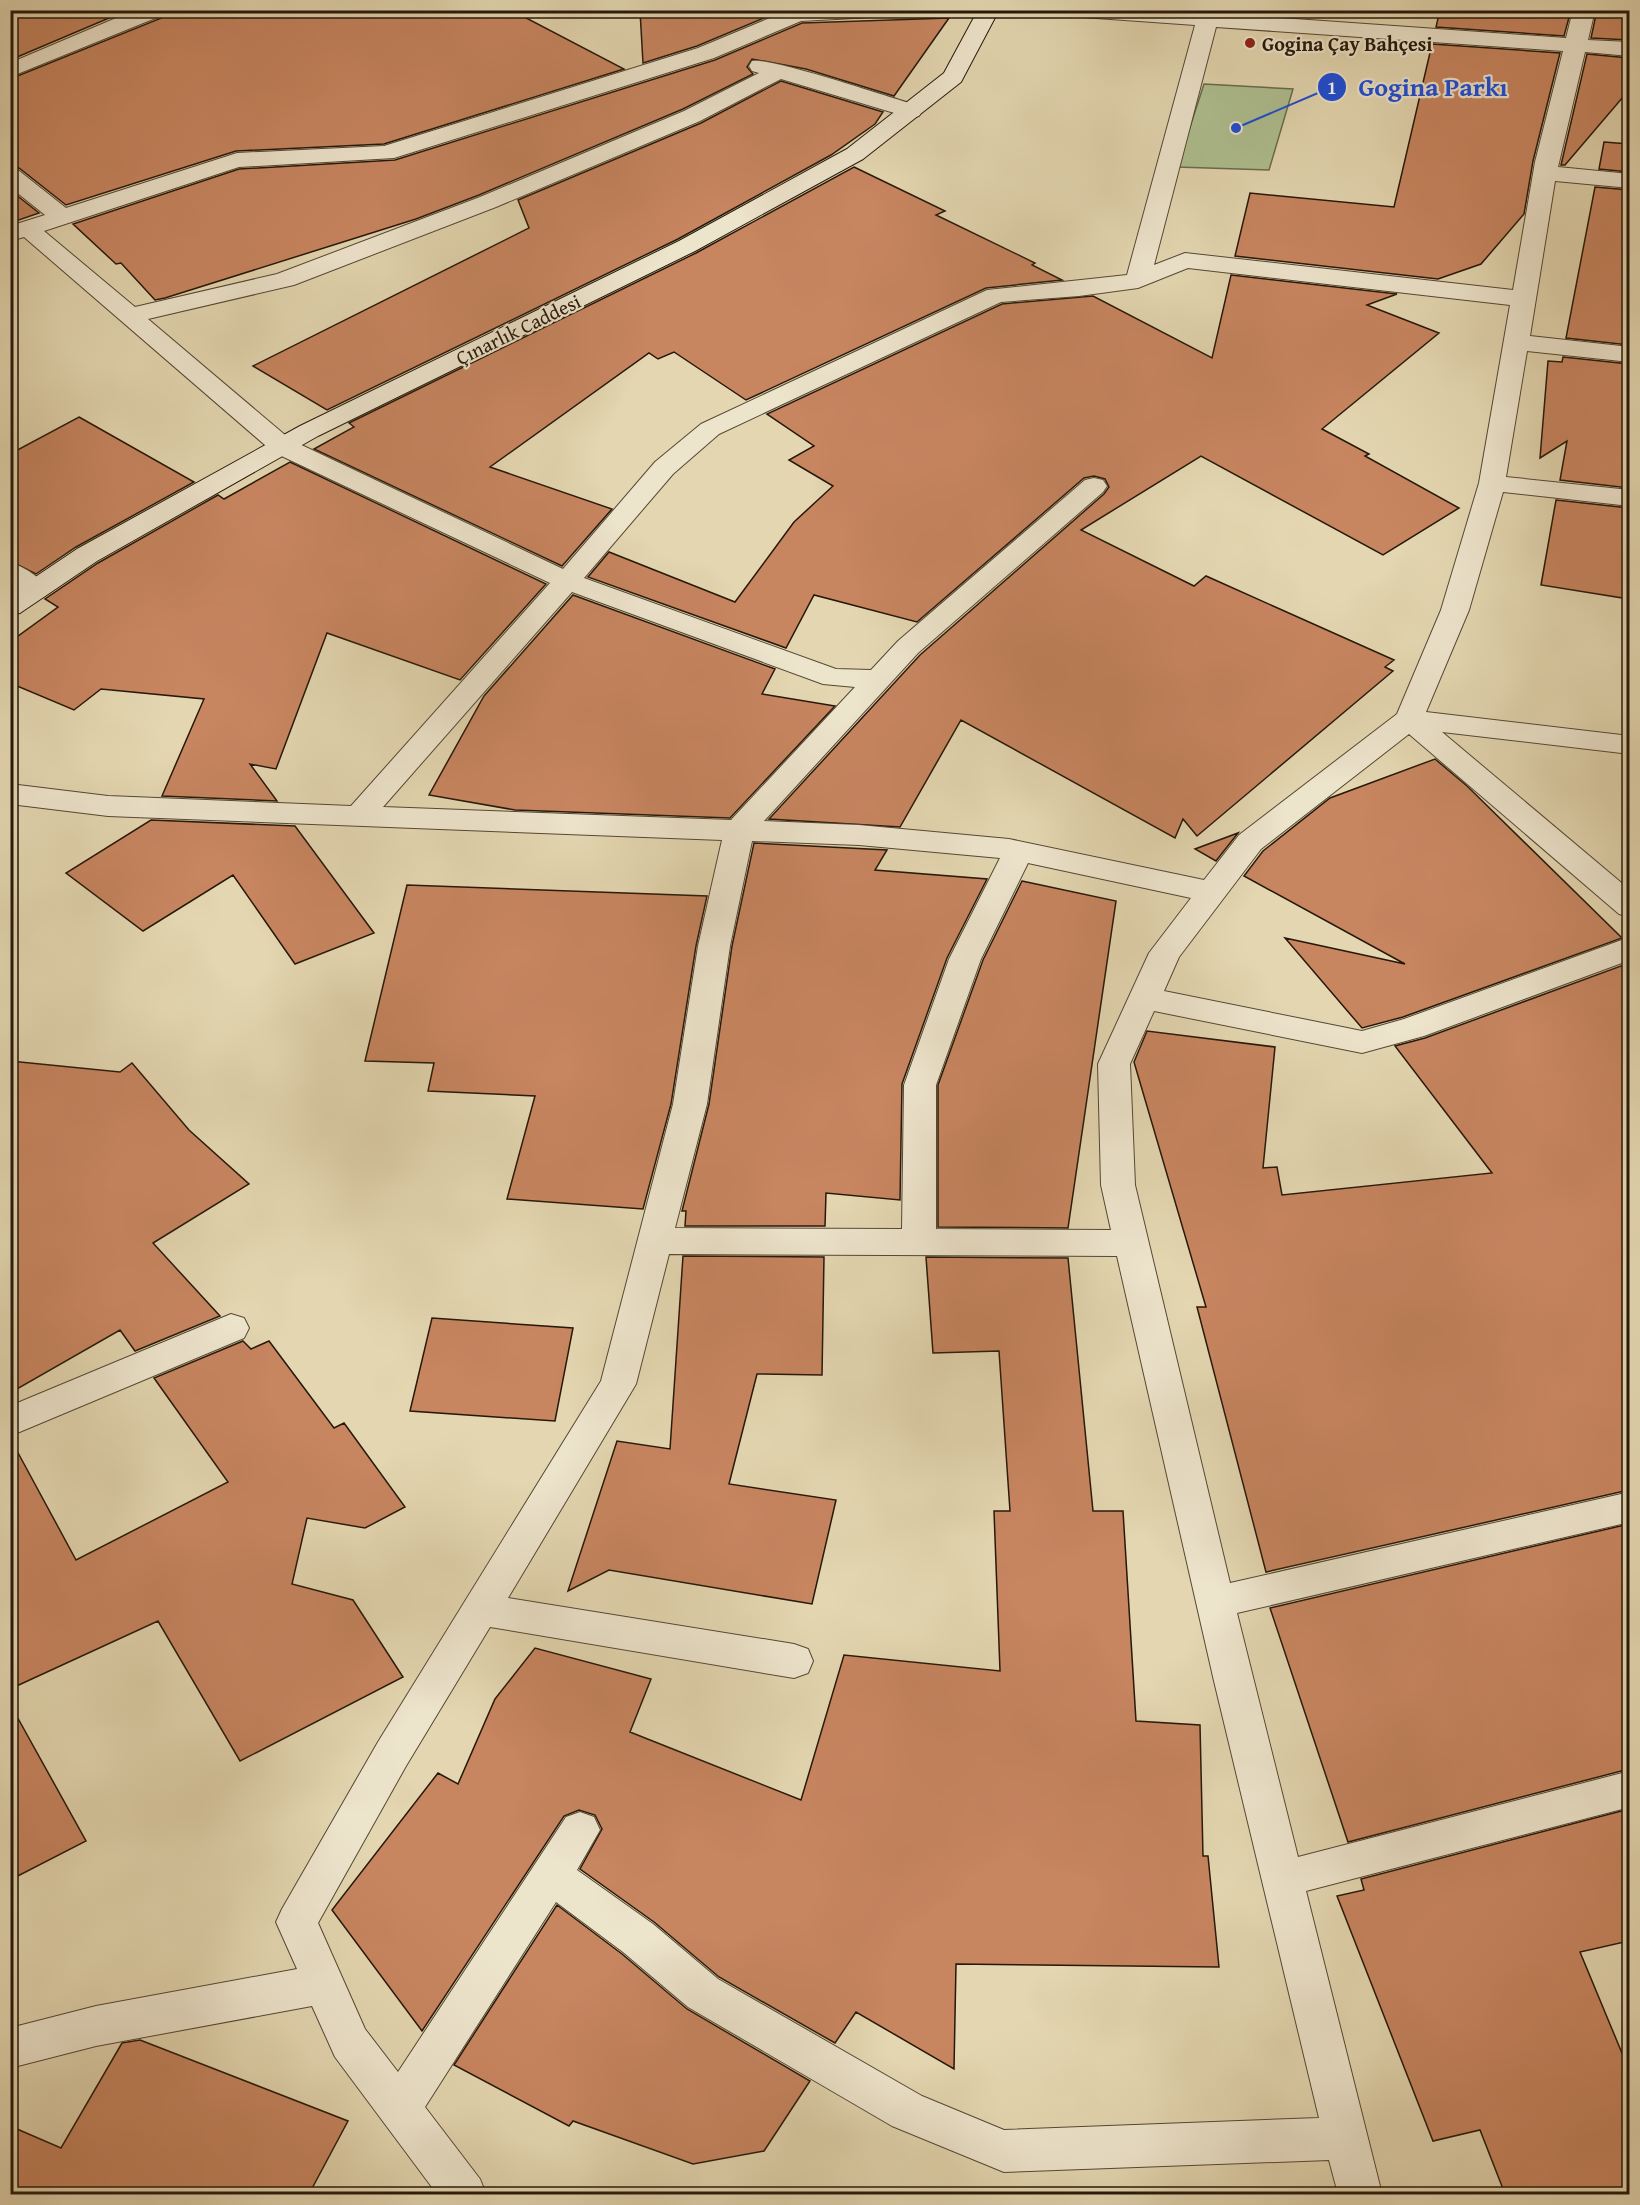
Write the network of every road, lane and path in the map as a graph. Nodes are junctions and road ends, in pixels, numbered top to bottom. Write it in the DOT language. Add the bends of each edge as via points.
graph roads {
  1 [pos="155,10"];
  2 [pos="889,10"];
  3 [pos="989,10"];
  4 [pos="1068,10"];
  5 [pos="1584,10"];
  6 [pos="1207,20"];
  7 [pos="1575,44"];
  8 [pos="1629,49"];
  9 [pos="706,53"];
  10 [pos="10,71"];
  11 [pos="780,71"];
  12 [pos="911,111"];
  13 [pos="1545,173"];
  14 [pos="10,175"];
  15 [pos="1629,181"];
  16 [pos="61,216"];
  17 [pos="19,231"];
  18 [pos="1138,281"];
  19 [pos="1524,299"];
  20 [pos="130,316"];
  21 [pos="1516,342"];
  22 [pos="1629,355"];
  23 [pos="282,446"];
  24 [pos="1492,483"];
  25 [pos="1094,486"];
  26 [pos="1629,498"];
  27 [pos="10,571"];
  28 [pos="567,581"];
  29 [pos="35,591"];
  30 [pos="10,607"];
  31 [pos="878,679"];
  32 [pos="1409,719"];
  33 [pos="1629,745"];
  34 [pos="10,794"];
  35 [pos="358,816"];
  36 [pos="739,830"];
  37 [pos="1018,852"];
  38 [pos="1212,892"];
  39 [pos="1629,907"];
  40 [pos="1629,948"];
  41 [pos="1144,999"];
  42 [pos="654,1241"];
  43 [pos="919,1242"];
  44 [pos="1132,1243"];
  45 [pos="231,1328"];
  46 [pos="10,1422"];
  47 [pos="1629,1507"];
  48 [pos="1216,1602"];
  49 [pos="480,1609"];
  50 [pos="794,1661"];
  51 [pos="1629,1789"];
  52 [pos="580,1830"];
  53 [pos="551,1875"];
  54 [pos="1283,1879"];
  55 [pos="324,1984"];
  56 [pos="10,2048"];
  57 [pos="399,2109"];
  58 [pos="1346,2138"];
  59 [pos="464,2194"];
  60 [pos="1360,2194"];
  1 -- 10 [label="street"];
  2 -- 9 [label="street" via="797,15"];
  3 -- 12 [label="street, Çınarlık Caddesi" via="953,77"];
  4 -- 6 [label="street"];
  5 -- 7 [label="street"];
  6 -- 7 [label="street"];
  6 -- 18 [label="street"];
  7 -- 8 [label="street"];
  7 -- 13 [label="street"];
  9 -- 11 [label="street"];
  9 -- 16 [label="street" via="386,153 237,160"];
  11 -- 12 [label="street"];
  11 -- 20 [label="street" via="692,116 285,280"];
  12 -- 23 [label="street, Çınarlık Caddesi" via="855,154 687,246"];
  13 -- 15 [label="street"];
  13 -- 19 [label="street"];
  14 -- 16 [label="street"];
  16 -- 17 [label="street"];
  17 -- 20 [label="street"];
  18 -- 19 [label="street" via="1185,260"];
  18 -- 28 [label="street" via="996,294 710,429 664,468"];
  19 -- 21 [label="street"];
  20 -- 23 [label="street"];
  21 -- 22 [label="street"];
  21 -- 24 [label="street"];
  23 -- 28 [label="street"];
  23 -- 29 [label="street, Çınarlık Caddesi" via="87,555"];
  24 -- 26 [label="street"];
  24 -- 32 [label="street" via="1455,610"];
  25 -- 31 [label="street" via="908,646"];
  27 -- 29 [label="street"];
  28 -- 31 [label="street" via="833,678"];
  28 -- 35 [label="street"];
  29 -- 30 [label="street, Çınarlık Caddesi"];
  31 -- 36 [label="street"];
  32 -- 33 [label="street"];
  32 -- 38 [label="street" via="1250,842"];
  32 -- 39 [label="street"];
  34 -- 35 [label="street" via="108,806"];
  35 -- 36 [label="street"];
  36 -- 37 [label="street" via="859,834"];
  36 -- 42 [label="street" via="714,946 690,1104"];
  37 -- 38 [label="street"];
  37 -- 43 [label="street" via="964,959 920,1085"];
  38 -- 41 [label="street" via="1165,953"];
  40 -- 41 [label="street" via="1413,1028 1362,1042"];
  41 -- 44 [label="street" via="1114,1064 1118,1185"];
  42 -- 43 [label="street"];
  42 -- 49 [label="street" via="618,1383"];
  43 -- 44 [label="street"];
  44 -- 48 [label="street"];
  45 -- 46 [label="street"];
  47 -- 48 [label="street"];
  48 -- 54 [label="street"];
  49 -- 50 [label="street"];
  49 -- 55 [label="street" via="297,1922"];
  51 -- 54 [label="street"];
  52 -- 53 [label="street"];
  53 -- 57 [label="street"];
  53 -- 58 [label="street" via="638,1938 703,1993 907,2110 1004,2151"];
  54 -- 58 [label="street"];
  55 -- 56 [label="street" via="96,2026"];
  55 -- 57 [label="street" via="350,2043"];
  57 -- 59 [label="street"];
  58 -- 60 [label="street"];
}
